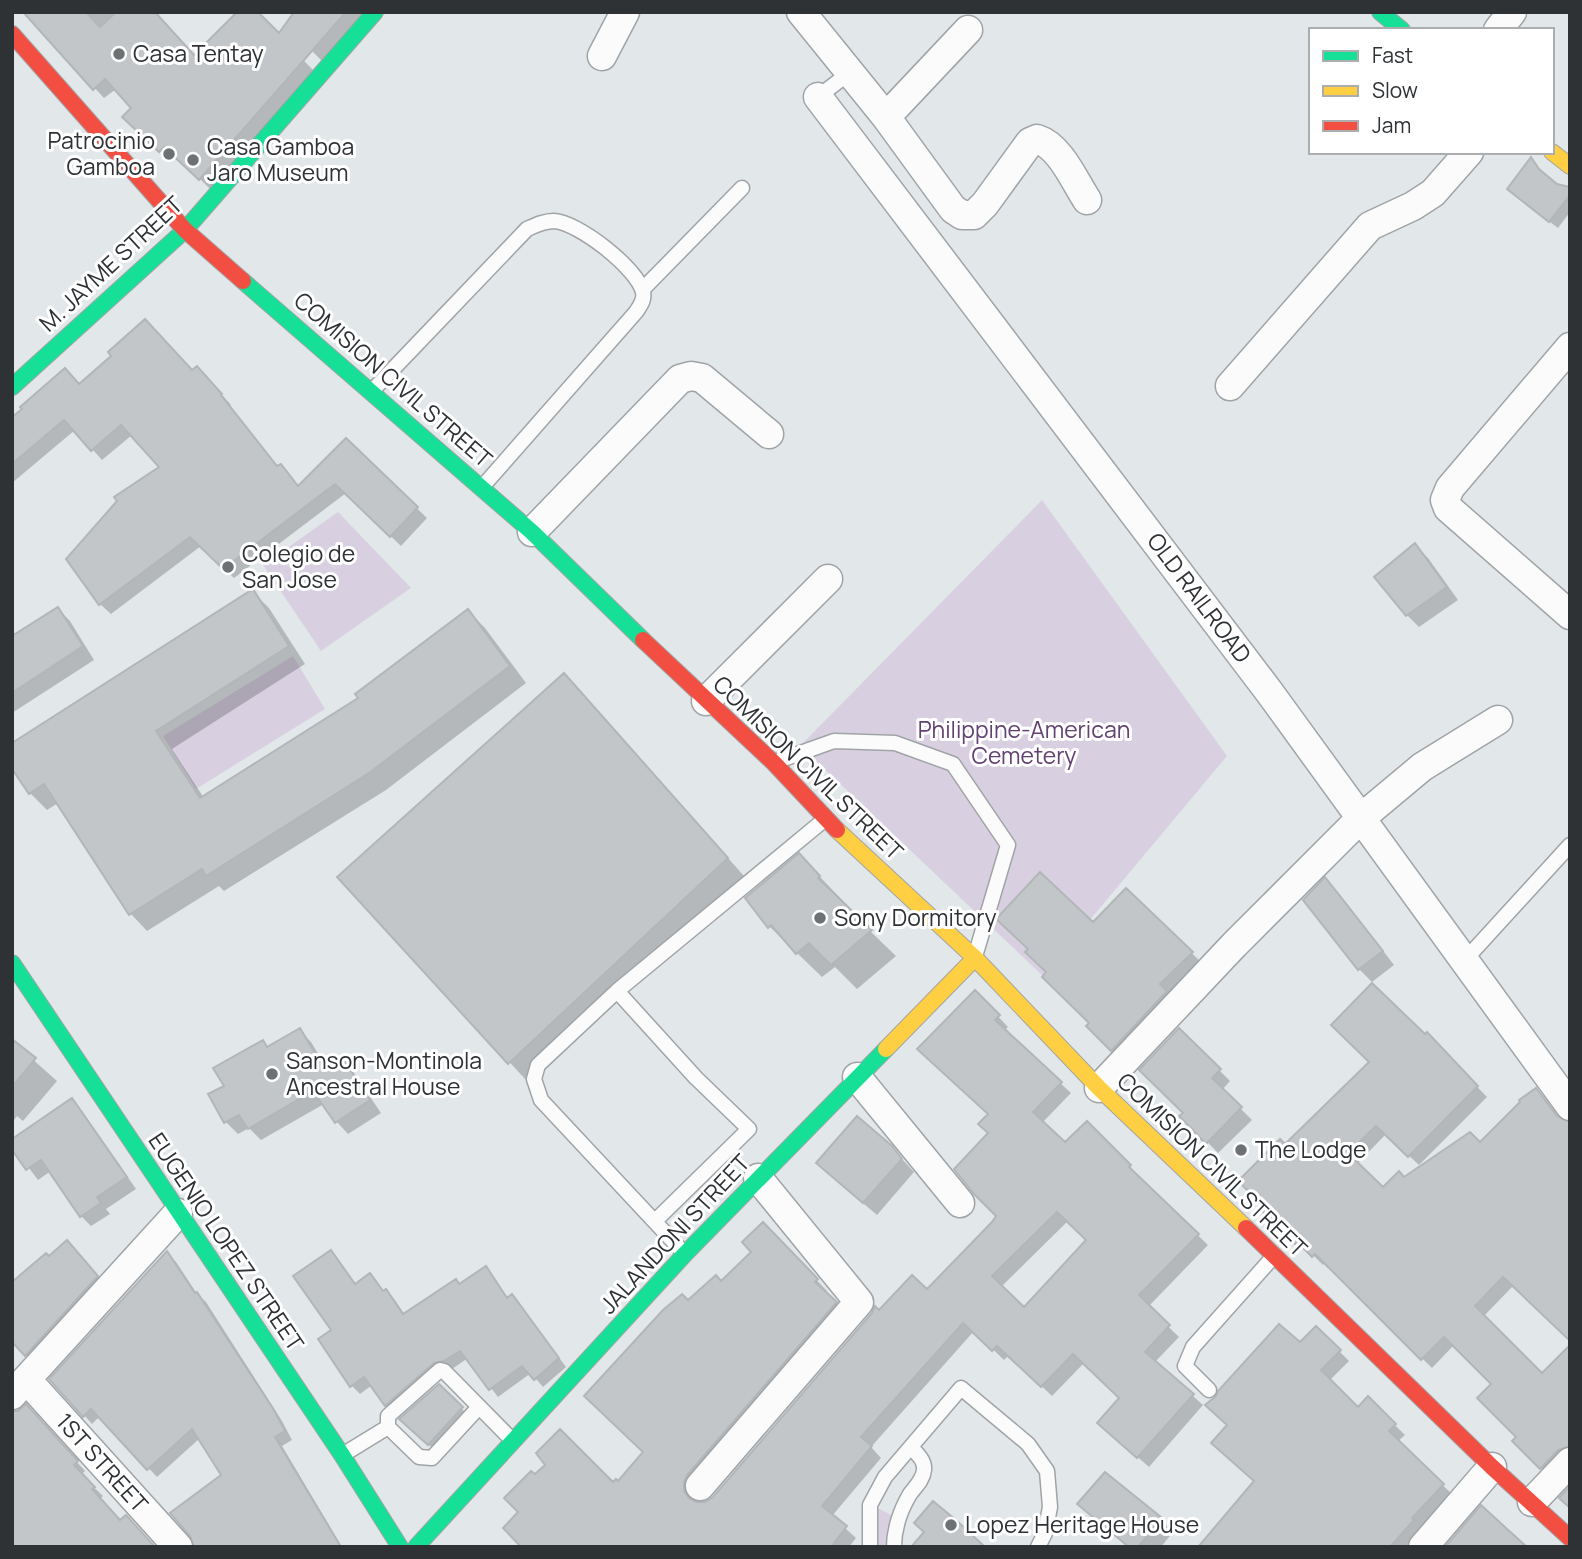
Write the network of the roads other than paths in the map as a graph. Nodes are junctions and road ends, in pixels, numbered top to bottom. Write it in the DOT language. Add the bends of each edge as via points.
graph roads {
  1 [pos="375,12"];
  2 [pos="625,12"];
  3 [pos="802,12"];
  4 [pos="1380,12"];
  5 [pos="1511,12"];
  6 [pos="1400,28"];
  7 [pos="1499,28"];
  8 [pos="968,30"];
  9 [pos="12,34"];
  10 [pos="602,56"];
  11 [pos="849,72"];
  12 [pos="818,97"];
  13 [pos="886,117"];
  14 [pos="1467,154"];
  15 [pos="1554,154"];
  16 [pos="1570,166"];
  17 [pos="742,188"];
  18 [pos="1087,200"];
  19 [pos="185,230"];
  20 [pos="643,289"];
  21 [pos="1570,347"];
  22 [pos="1230,386"];
  23 [pos="12,387"];
  24 [pos="372,391"];
  25 [pos="769,434"];
  26 [pos="482,487"];
  27 [pos="532,531"];
  28 [pos="828,579"];
  29 [pos="1570,615"];
  30 [pos="706,701"];
  31 [pos="1498,720"];
  32 [pos="774,763"];
  33 [pos="1361,818"];
  34 [pos="825,819"];
  35 [pos="1570,845"];
  36 [pos="975,958"];
  37 [pos="1464,961"];
  38 [pos="12,963"];
  39 [pos="617,991"];
  40 [pos="857,1077"];
  41 [pos="1099,1088"];
  42 [pos="1569,1105"];
  43 [pos="758,1178"];
  44 [pos="960,1203"];
  45 [pos="178,1213"];
  46 [pos="655,1221"];
  47 [pos="685,1254"];
  48 [pos="1275,1255"];
  49 [pos="19,1387"];
  50 [pos="1209,1390"];
  51 [pos="479,1407"];
  52 [pos="388,1427"];
  53 [pos="513,1441"];
  54 [pos="911,1447"];
  55 [pos="342,1455"];
  56 [pos="1570,1462"];
  57 [pos="1492,1467"];
  58 [pos="700,1486"];
  59 [pos="1532,1502"];
  60 [pos="1570,1538"];
  61 [pos="178,1547"];
  62 [pos="400,1547"];
  63 [pos="416,1547"];
  64 [pos="870,1547"];
  65 [pos="894,1547"];
  66 [pos="1038,1547"];
  67 [pos="1423,1547"];
  1 -- 19 [label="main road, M. JAYME STREET"];
  2 -- 10 [label="street"];
  3 -- 11 [label="street"];
  4 -- 6 [label="main road"];
  5 -- 7 [label="street"];
  8 -- 13 [label="street"];
  9 -- 19 [label="main road, COMISION CIVIL STREET"];
  11 -- 12 [label="lane"];
  11 -- 13 [label="street"];
  12 -- 33 [label="street, OLD RAILROAD"];
  13 -- 18 [label="street" via="962,215 974,215 985,204 1030,142 1037,139 1056,153"];
  14 -- 22 [label="street" via="1433,193 1370,226"];
  15 -- 16 [label="main road"];
  17 -- 20 [label="lane"];
  19 -- 23 [label="main road, M. JAYME STREET"];
  19 -- 24 [label="main road, COMISION CIVIL STREET"];
  20 -- 24 [label="lane" via="606,246 555,221 539,223 527,229"];
  20 -- 26 [label="lane" via="636,312"];
  21 -- 29 [label="street" via="1445,500 1448,509"];
  24 -- 26 [label="main road, COMISION CIVIL STREET"];
  25 -- 27 [label="street" via="702,378 680,379"];
  26 -- 27 [label="main road, COMISION CIVIL STREET"];
  27 -- 30 [label="main road, COMISION CIVIL STREET"];
  28 -- 30 [label="street"];
  30 -- 32 [label="main road, COMISION CIVIL STREET"];
  31 -- 33 [label="street" via="1422,767"];
  32 -- 34 [label="main road, COMISION CIVIL STREET"];
  32 -- 36 [label="lane" via="834,741 895,743 953,764 1008,845"];
  33 -- 37 [label="street, OLD RAILROAD"];
  33 -- 41 [label="street"];
  34 -- 36 [label="main road, COMISION CIVIL STREET"];
  34 -- 39 [label="lane"];
  35 -- 37 [label="lane"];
  36 -- 40 [label="main road, JALANDONI STREET"];
  36 -- 41 [label="main road, COMISION CIVIL STREET"];
  37 -- 42 [label="street, OLD RAILROAD"];
  38 -- 45 [label="main road, EUGENIO LOPEZ STREET"];
  39 -- 46 [label="lane" via="538,1065 534,1079 541,1100"];
  39 -- 46 [label="lane" via="696,1079 749,1129"];
  40 -- 43 [label="main road, JALANDONI STREET"];
  40 -- 44 [label="street"];
  41 -- 48 [label="main road, COMISION CIVIL STREET"];
  43 -- 47 [label="main road, JALANDONI STREET"];
  43 -- 58 [label="street" via="859,1302"];
  45 -- 49 [label="street"];
  45 -- 55 [label="main road, EUGENIO LOPEZ STREET"];
  46 -- 47 [label="lane"];
  47 -- 53 [label="main road, JALANDONI STREET"];
  48 -- 50 [label="lane" via="1193,1347 1185,1366"];
  48 -- 57 [label="main road, COMISION CIVIL STREET"];
  49 -- 61 [label="street, 1ST STREET"];
  51 -- 52 [label="lane" via="432,1458 419,1457"];
  51 -- 52 [label="lane" via="440,1370 388,1416"];
  51 -- 53 [label="lane"];
  52 -- 55 [label="lane"];
  53 -- 63 [label="main road, JALANDONI STREET"];
  54 -- 64 [label="lane" via="885,1477 870,1505"];
  54 -- 65 [label="lane" via="924,1469 900,1518"];
  54 -- 66 [label="lane" via="961,1388 1028,1444 1047,1471 1050,1507"];
  55 -- 62 [label="main road, EUGENIO LOPEZ STREET"];
  56 -- 59 [label="street"];
  57 -- 59 [label="main road, COMISION CIVIL STREET"];
  57 -- 67 [label="street"];
  59 -- 60 [label="main road, COMISION CIVIL STREET"];
}
